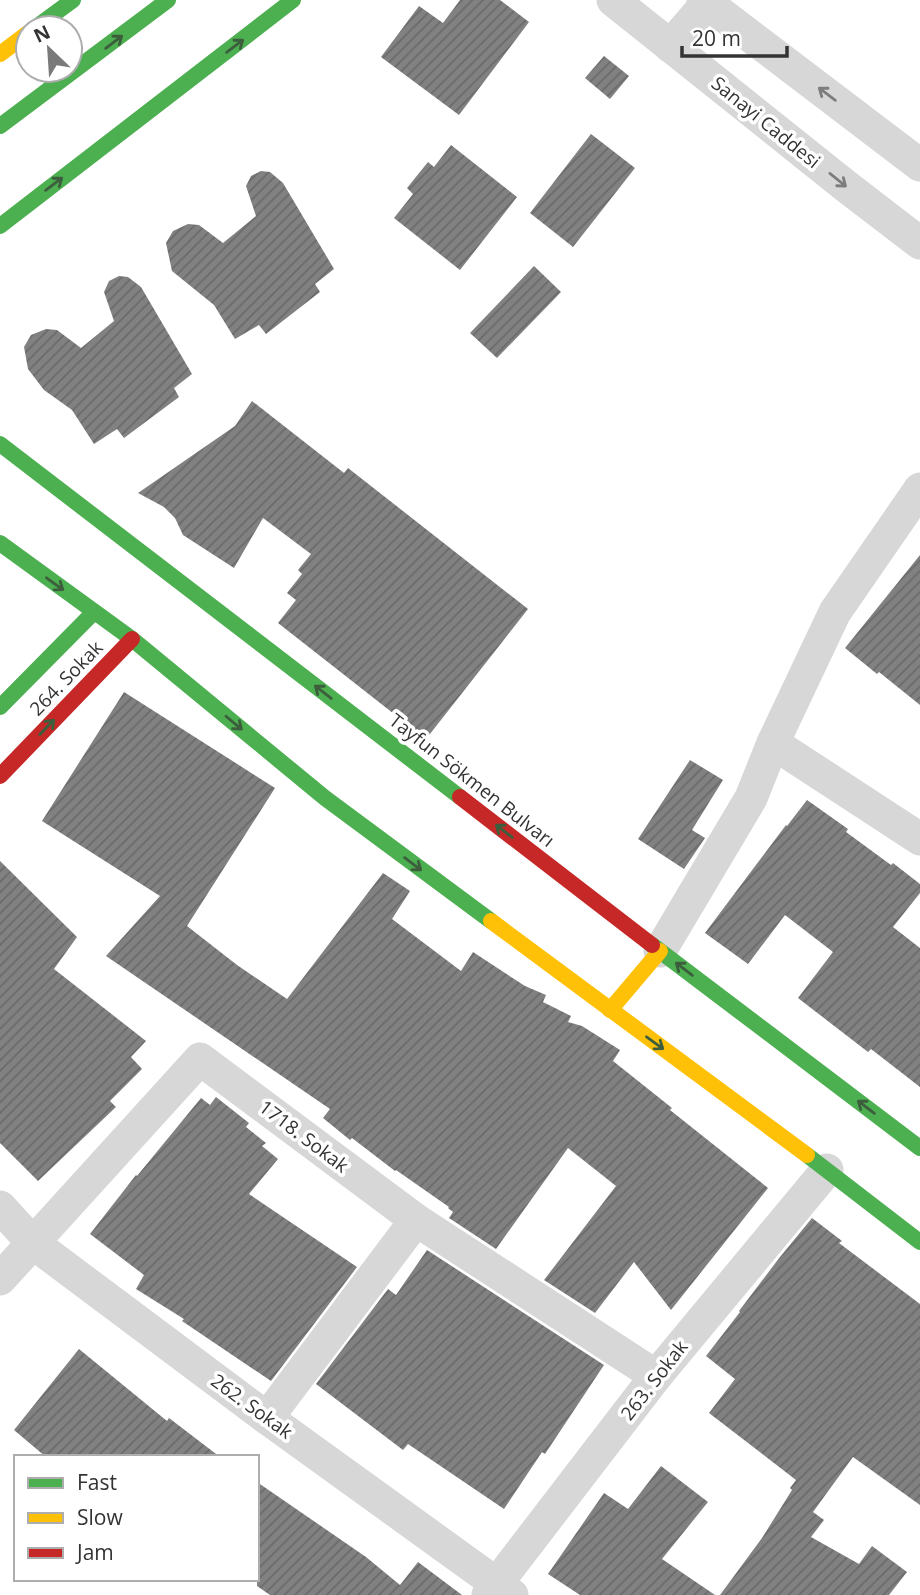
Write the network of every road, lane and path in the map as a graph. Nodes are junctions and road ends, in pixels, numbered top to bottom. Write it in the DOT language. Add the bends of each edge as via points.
graph roads {
  1 [pos="73,0"];
  2 [pos="168,0"];
  3 [pos="293,0"];
  4 [pos="613,0"];
  5 [pos="707,1"];
  6 [pos="54,14"];
  7 [pos="670,46"];
  8 [pos="0,126"];
  9 [pos="920,165"];
  10 [pos="0,226"];
  11 [pos="920,243"];
  12 [pos="0,444"];
  13 [pos="920,489"];
  14 [pos="0,543"];
  15 [pos="94,612"];
  16 [pos="132,639"];
  17 [pos="0,707"];
  18 [pos="773,743"];
  19 [pos="0,776"];
  20 [pos="920,839"];
  21 [pos="660,951"];
  22 [pos="610,1010"];
  23 [pos="920,1148"];
  24 [pos="827,1170"];
  25 [pos="0,1207"];
  26 [pos="416,1220"];
  27 [pos="920,1242"];
  28 [pos="33,1243"];
  29 [pos="0,1279"];
  30 [pos="656,1376"];
  31 [pos="267,1418"];
  32 [pos="499,1592"];
  1 -- 6 [label="main road"];
  8 -- 2 [label="main road, one-way"];
  10 -- 3 [label="main road, one-way"];
  4 -- 7 [label="street, Sanayi Caddesi"];
  5 -- 7 [label="street"];
  9 -- 5 [label="street, one-way"];
  7 -- 11 [label="street, Sanayi Caddesi, one-way"];
  21 -- 12 [label="main road, Tayfun Sökmen Bulvarı, one-way"];
  13 -- 18 [label="street" via="835,612"];
  14 -- 15 [label="main road, one-way"];
  15 -- 16 [label="main road"];
  15 -- 17 [label="main road, 264. Sokak"];
  19 -- 16 [label="main road, 264. Sokak, one-way"];
  16 -- 22 [label="main road, one-way" via="325,798"];
  18 -- 20 [label="street"];
  18 -- 21 [label="street" via="751,798"];
  21 -- 22 [label="main road"];
  23 -- 21 [label="main road, Tayfun Sökmen Bulvarı, one-way"];
  22 -- 24 [label="main road, one-way"];
  24 -- 27 [label="main road"];
  24 -- 30 [label="street, 263. Sokak"];
  25 -- 28 [label="street, 262. Sokak"];
  26 -- 28 [label="street, 1718. Sokak" via="200,1059"];
  26 -- 30 [label="street, 1718. Sokak"];
  26 -- 31 [label="street"];
  28 -- 29 [label="street, 1718. Sokak"];
  28 -- 31 [label="street, 262. Sokak"];
  30 -- 32 [label="street, 263. Sokak"];
  31 -- 32 [label="street, 262. Sokak"];
}
